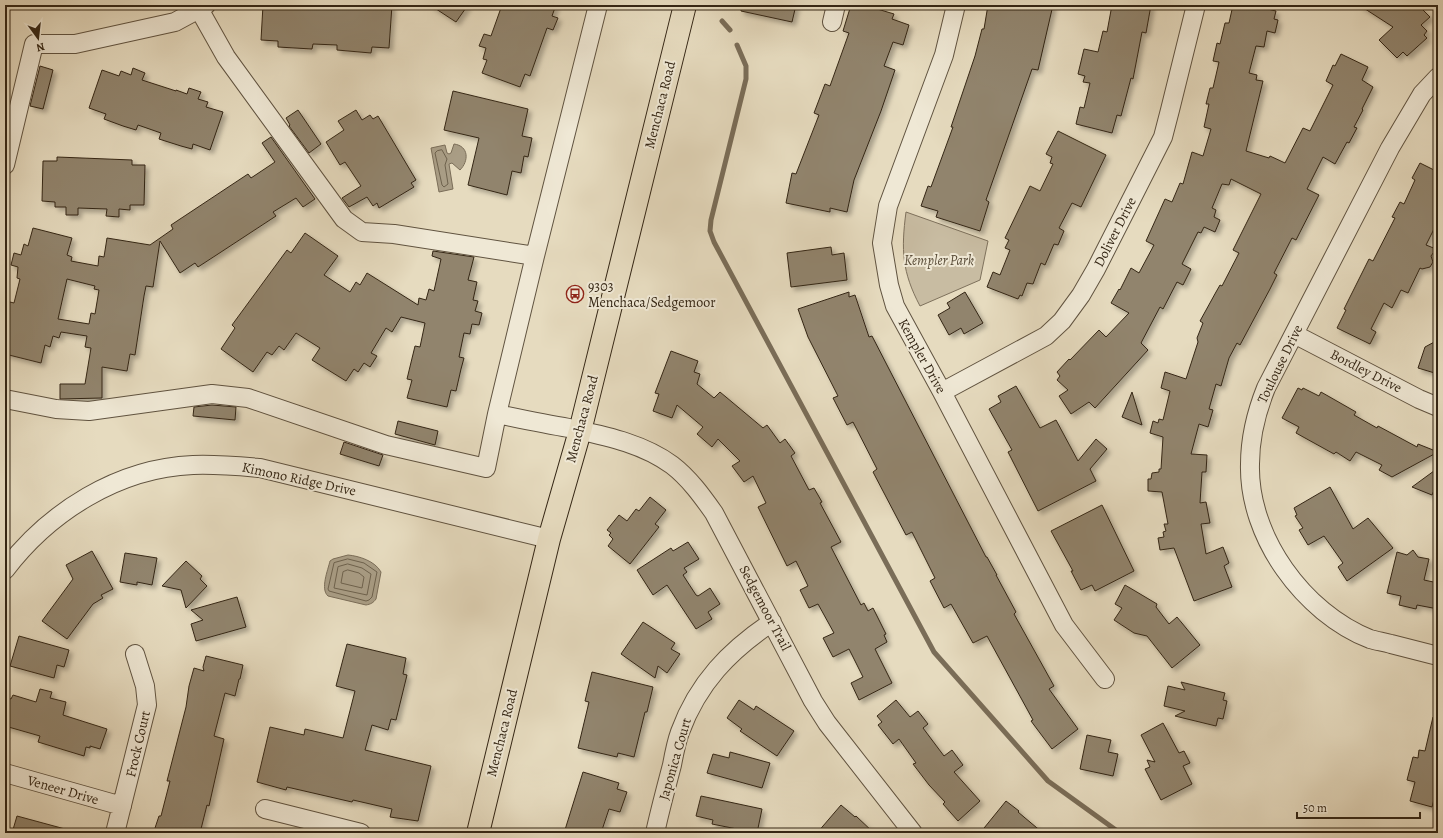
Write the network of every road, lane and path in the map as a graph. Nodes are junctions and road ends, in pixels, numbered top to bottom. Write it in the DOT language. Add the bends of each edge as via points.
graph roads {
  1 [pos="598,5"];
  2 [pos="685,5"];
  3 [pos="956,5"];
  4 [pos="1196,5"];
  5 [pos="203,7"];
  6 [pos="1438,77"];
  7 [pos="5,165"];
  8 [pos="535,256"];
  9 [pos="1294,334"];
  10 [pos="942,392"];
  11 [pos="5,399"];
  12 [pos="1438,407"];
  13 [pos="497,414"];
  14 [pos="580,431"];
  15 [pos="549,539"];
  16 [pos="5,570"];
  17 [pos="772,622"];
  18 [pos="135,654"];
  19 [pos="1438,656"];
  20 [pos="1105,679"];
  21 [pos="5,773"];
  22 [pos="122,806"];
  23 [pos="265,809"];
  24 [pos="324,829"];
  25 [pos="115,833"];
  26 [pos="361,833"];
  27 [pos="478,833"];
  28 [pos="655,833"];
  29 [pos="913,833"];
  1 -- 8 [label="street"];
  2 -- 14 [label="main road, Menchaca Road"];
  3 -- 10 [label="street, Kempler Drive" via="944,55 888,206 882,243 895,306"];
  4 -- 10 [label="street, Doliver Drive" via="1163,137 1081,295 1062,321 1046,336"];
  5 -- 7 [label="street" via="175,22 75,44 34,44"];
  5 -- 8 [label="street" via="226,57 344,219 362,232 394,234"];
  6 -- 9 [label="street, Toulouse Drive" via="1422,94 1390,148"];
  8 -- 13 [label="street"];
  9 -- 12 [label="street, Bordley Drive"];
  9 -- 19 [label="street, Toulouse Drive" via="1266,388 1256,413 1252,438 1252,494 1271,547 1303,592 1322,610 1345,626 1371,639"];
  10 -- 20 [label="street, Kempler Drive" via="1064,624"];
  11 -- 13 [label="street" via="56,409 89,411 212,394 248,398 386,445 486,468"];
  13 -- 14 [label="street, Sedgemoor Trail"];
  14 -- 15 [label="main road, Menchaca Road"];
  14 -- 17 [label="street, Sedgemoor Trail" via="611,438 659,456 686,477 714,513"];
  15 -- 16 [label="street, Kimono Ridge Drive" via="260,468 228,464 192,465 141,474 84,499 36,534"];
  15 -- 27 [label="main road, Menchaca Road"];
  17 -- 28 [label="street, Japonica Court" via="732,652 704,684 694,701 680,733"];
  17 -- 29 [label="street, Sedgemoor Trail" via="813,701 827,722"];
  18 -- 22 [label="street, Frock Court" via="145,686 147,705"];
  21 -- 22 [label="street, Veneer Drive"];
  22 -- 25 [label="street, Frock Court"];
  23 -- 24 [label="street"];
  24 -- 26 [label="street"];
}
